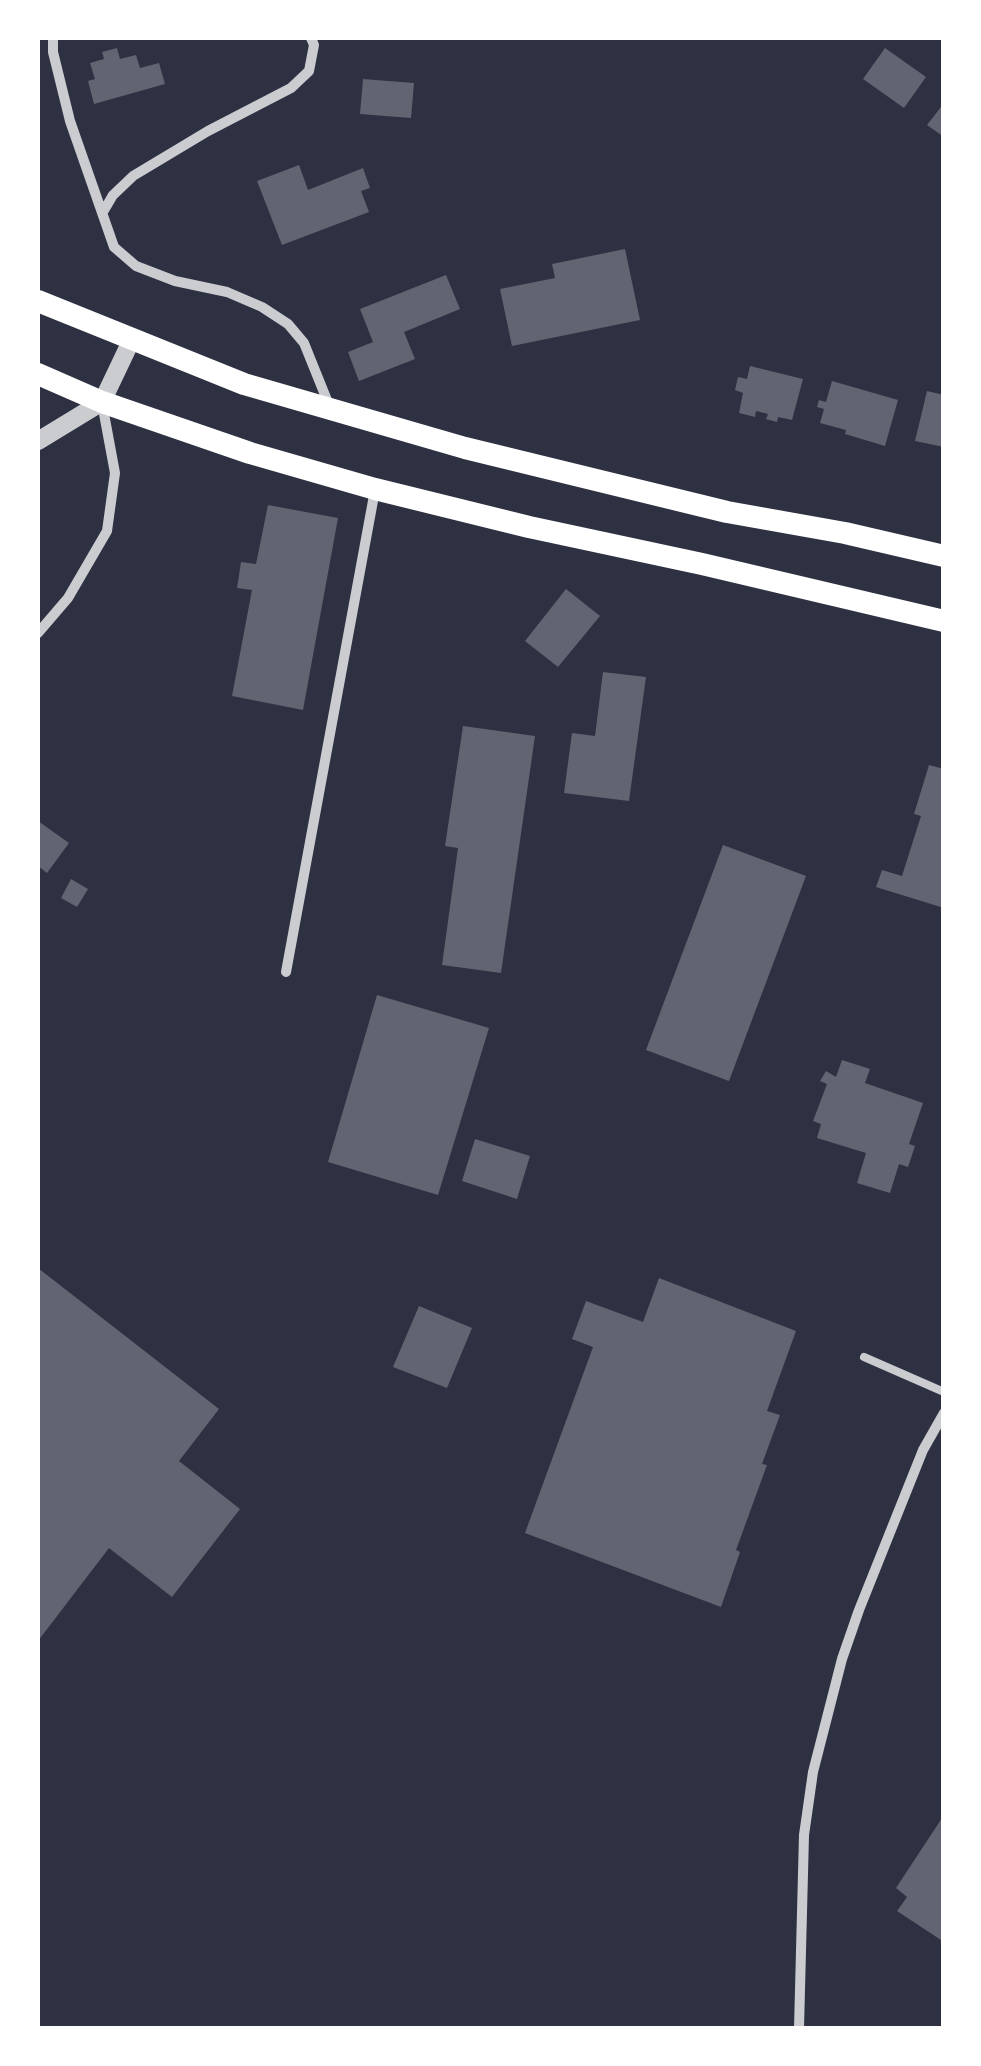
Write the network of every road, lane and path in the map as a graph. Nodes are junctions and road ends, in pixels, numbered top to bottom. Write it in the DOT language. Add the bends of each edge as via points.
graph roads {
  1 [pos="52,38"];
  2 [pos="312,38"];
  3 [pos="103,212"];
  4 [pos="38,301"];
  5 [pos="132,339"];
  6 [pos="38,374"];
  7 [pos="102,402"];
  8 [pos="330,408"];
  9 [pos="38,441"];
  10 [pos="376,489"];
  11 [pos="944,556"];
  12 [pos="944,621"];
  13 [pos="38,633"];
  14 [pos="286,972"];
  15 [pos="864,1357"];
  16 [pos="944,1392"];
  17 [pos="944,1414"];
  18 [pos="799,2028"];
  1 -- 3 [label="street" via="70,121"];
  2 -- 3 [label="street" via="309,72 292,88 133,176"];
  3 -- 8 [label="street" via="114,248 136,266 227,292 288,324 304,344"];
  4 -- 5 [label="main road"];
  5 -- 7 [label="street"];
  5 -- 8 [label="main road" via="244,384"];
  6 -- 7 [label="main road"];
  7 -- 9 [label="street"];
  7 -- 10 [label="main road"];
  7 -- 13 [label="street" via="115,473 107,531 68,598"];
  8 -- 11 [label="main road" via="607,484"];
  10 -- 12 [label="main road"];
  10 -- 14 [label="street"];
  15 -- 16 [label="lane"];
  17 -- 18 [label="street" via="923,1450 853,1626 813,1772 804,1835"];
}
